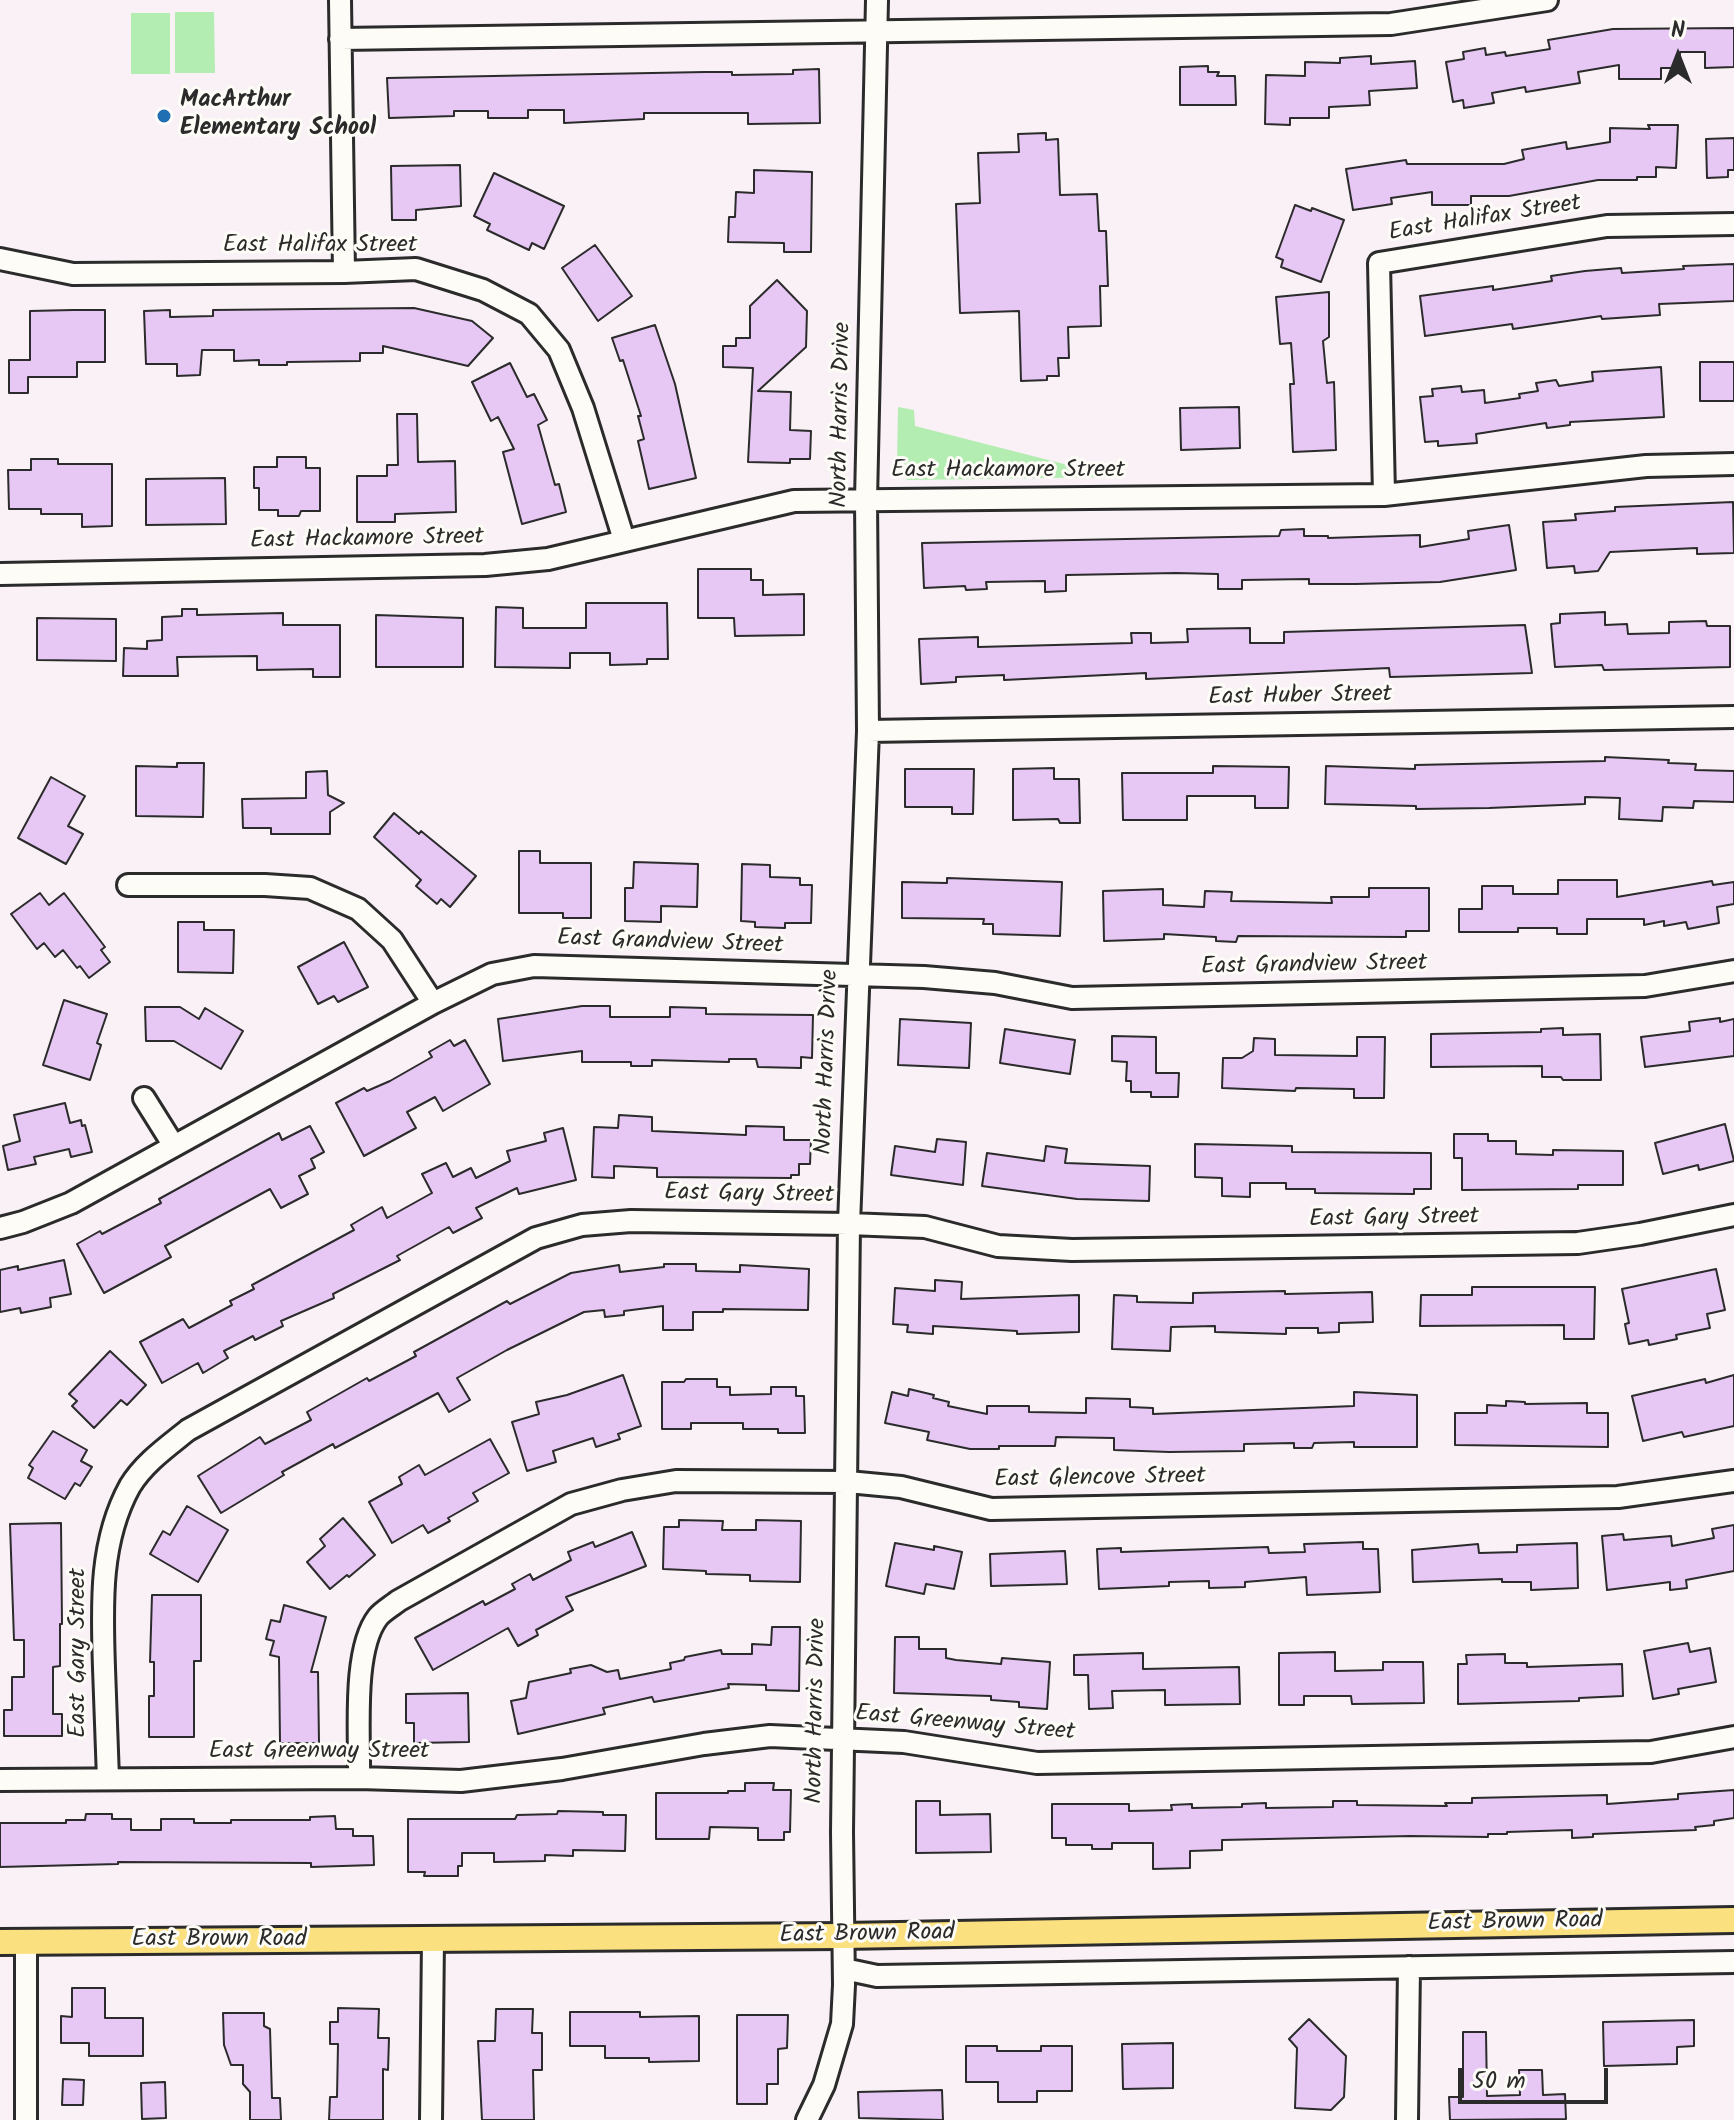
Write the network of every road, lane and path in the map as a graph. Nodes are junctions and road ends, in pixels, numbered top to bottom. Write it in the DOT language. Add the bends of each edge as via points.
graph roads {
  1 [pos="340,0"];
  2 [pos="877,0"];
  3 [pos="1547,0"];
  4 [pos="877,33"];
  5 [pos="340,39"];
  6 [pos="1734,224"];
  7 [pos="0,259"];
  8 [pos="344,272"];
  9 [pos="1734,464"];
  10 [pos="1384,495"];
  11 [pos="866,500"];
  12 [pos="624,540"];
  13 [pos="0,574"];
  14 [pos="1734,717"];
  15 [pos="868,731"];
  16 [pos="128,885"];
  17 [pos="1734,971"];
  18 [pos="858,977"];
  19 [pos="433,1003"];
  20 [pos="144,1098"];
  21 [pos="174,1146"];
  22 [pos="1734,1215"];
  23 [pos="849,1224"];
  24 [pos="0,1228"];
  25 [pos="1734,1481"];
  26 [pos="848,1482"];
  27 [pos="1734,1737"];
  28 [pos="843,1739"];
  29 [pos="359,1778"];
  30 [pos="108,1779"];
  31 [pos="0,1780"];
  32 [pos="1734,1920"];
  33 [pos="843,1936"];
  34 [pos="433,1940"];
  35 [pos="26,1941"];
  36 [pos="0,1942"];
  37 [pos="1734,1962"];
  38 [pos="1409,1967"];
  39 [pos="844,1969"];
  40 [pos="26,2120"];
  41 [pos="431,2120"];
  42 [pos="807,2120"];
  43 [pos="1407,2120"];
  1 -- 5 [label="street"];
  2 -- 4 [label="street, North Harris Drive"];
  3 -- 4 [label="street" via="1391,24"];
  4 -- 5 [label="street"];
  4 -- 11 [label="street, North Harris Drive"];
  5 -- 8 [label="street"];
  6 -- 10 [label="street, East Halifax Street" via="1607,226 1379,263"];
  7 -- 8 [label="street, East Halifax Street" via="73,274"];
  8 -- 12 [label="street, East Halifax Street" via="416,269 483,290 529,314 559,350"];
  9 -- 10 [label="street, East Hackamore Street" via="1646,466"];
  10 -- 11 [label="street, East Hackamore Street"];
  11 -- 12 [label="street, East Hackamore Street" via="794,501"];
  11 -- 15 [label="street, North Harris Drive"];
  12 -- 13 [label="street, East Hackamore Street" via="548,559 485,565"];
  14 -- 15 [label="street, East Huber Street"];
  15 -- 18 [label="street, North Harris Drive"];
  16 -- 19 [label="street" via="310,888 358,909 392,940"];
  17 -- 18 [label="street, East Grandview Street" via="1645,986 1072,998 995,983"];
  18 -- 19 [label="street, East Grandview Street" via="534,966 492,974"];
  18 -- 23 [label="street, North Harris Drive"];
  19 -- 21 [label="street, East Grandview Street"];
  20 -- 21 [label="street"];
  21 -- 24 [label="street, East Grandview Street" via="71,1203"];
  22 -- 23 [label="street, East Gary Street" via="1578,1243 1072,1250 998,1246 925,1227"];
  23 -- 26 [label="street, North Harris Drive"];
  23 -- 30 [label="street, East Gary Street" via="631,1221 582,1225 536,1238 188,1430 153,1458 131,1485 105,1558"];
  25 -- 26 [label="street, East Glencove Street" via="1618,1497 991,1509 901,1487"];
  26 -- 28 [label="street, North Harris Drive"];
  26 -- 29 [label="street, East Glencove Street" via="676,1481 622,1490 571,1504 398,1601 379,1616 361,1664"];
  27 -- 28 [label="street, East Greenway Street" via="1651,1752 1037,1763 904,1742"];
  28 -- 29 [label="street, East Greenway Street" via="757,1738 461,1781"];
  28 -- 33 [label="street, North Harris Drive"];
  29 -- 30 [label="street, East Greenway Street"];
  30 -- 31 [label="street, East Greenway Street"];
  32 -- 33 [label="main road, East Brown Road"];
  33 -- 34 [label="main road, East Brown Road"];
  33 -- 39 [label="street, North Harris Drive"];
  34 -- 35 [label="main road, East Brown Road"];
  34 -- 41 [label="street"];
  35 -- 36 [label="main road, East Brown Road"];
  35 -- 40 [label="street"];
  37 -- 38 [label="street, East Brown Road"];
  38 -- 39 [label="street, East Brown Road" via="877,1976"];
  38 -- 43 [label="street"];
  39 -- 42 [label="street, North Harris Drive" via="842,2024"];
}
